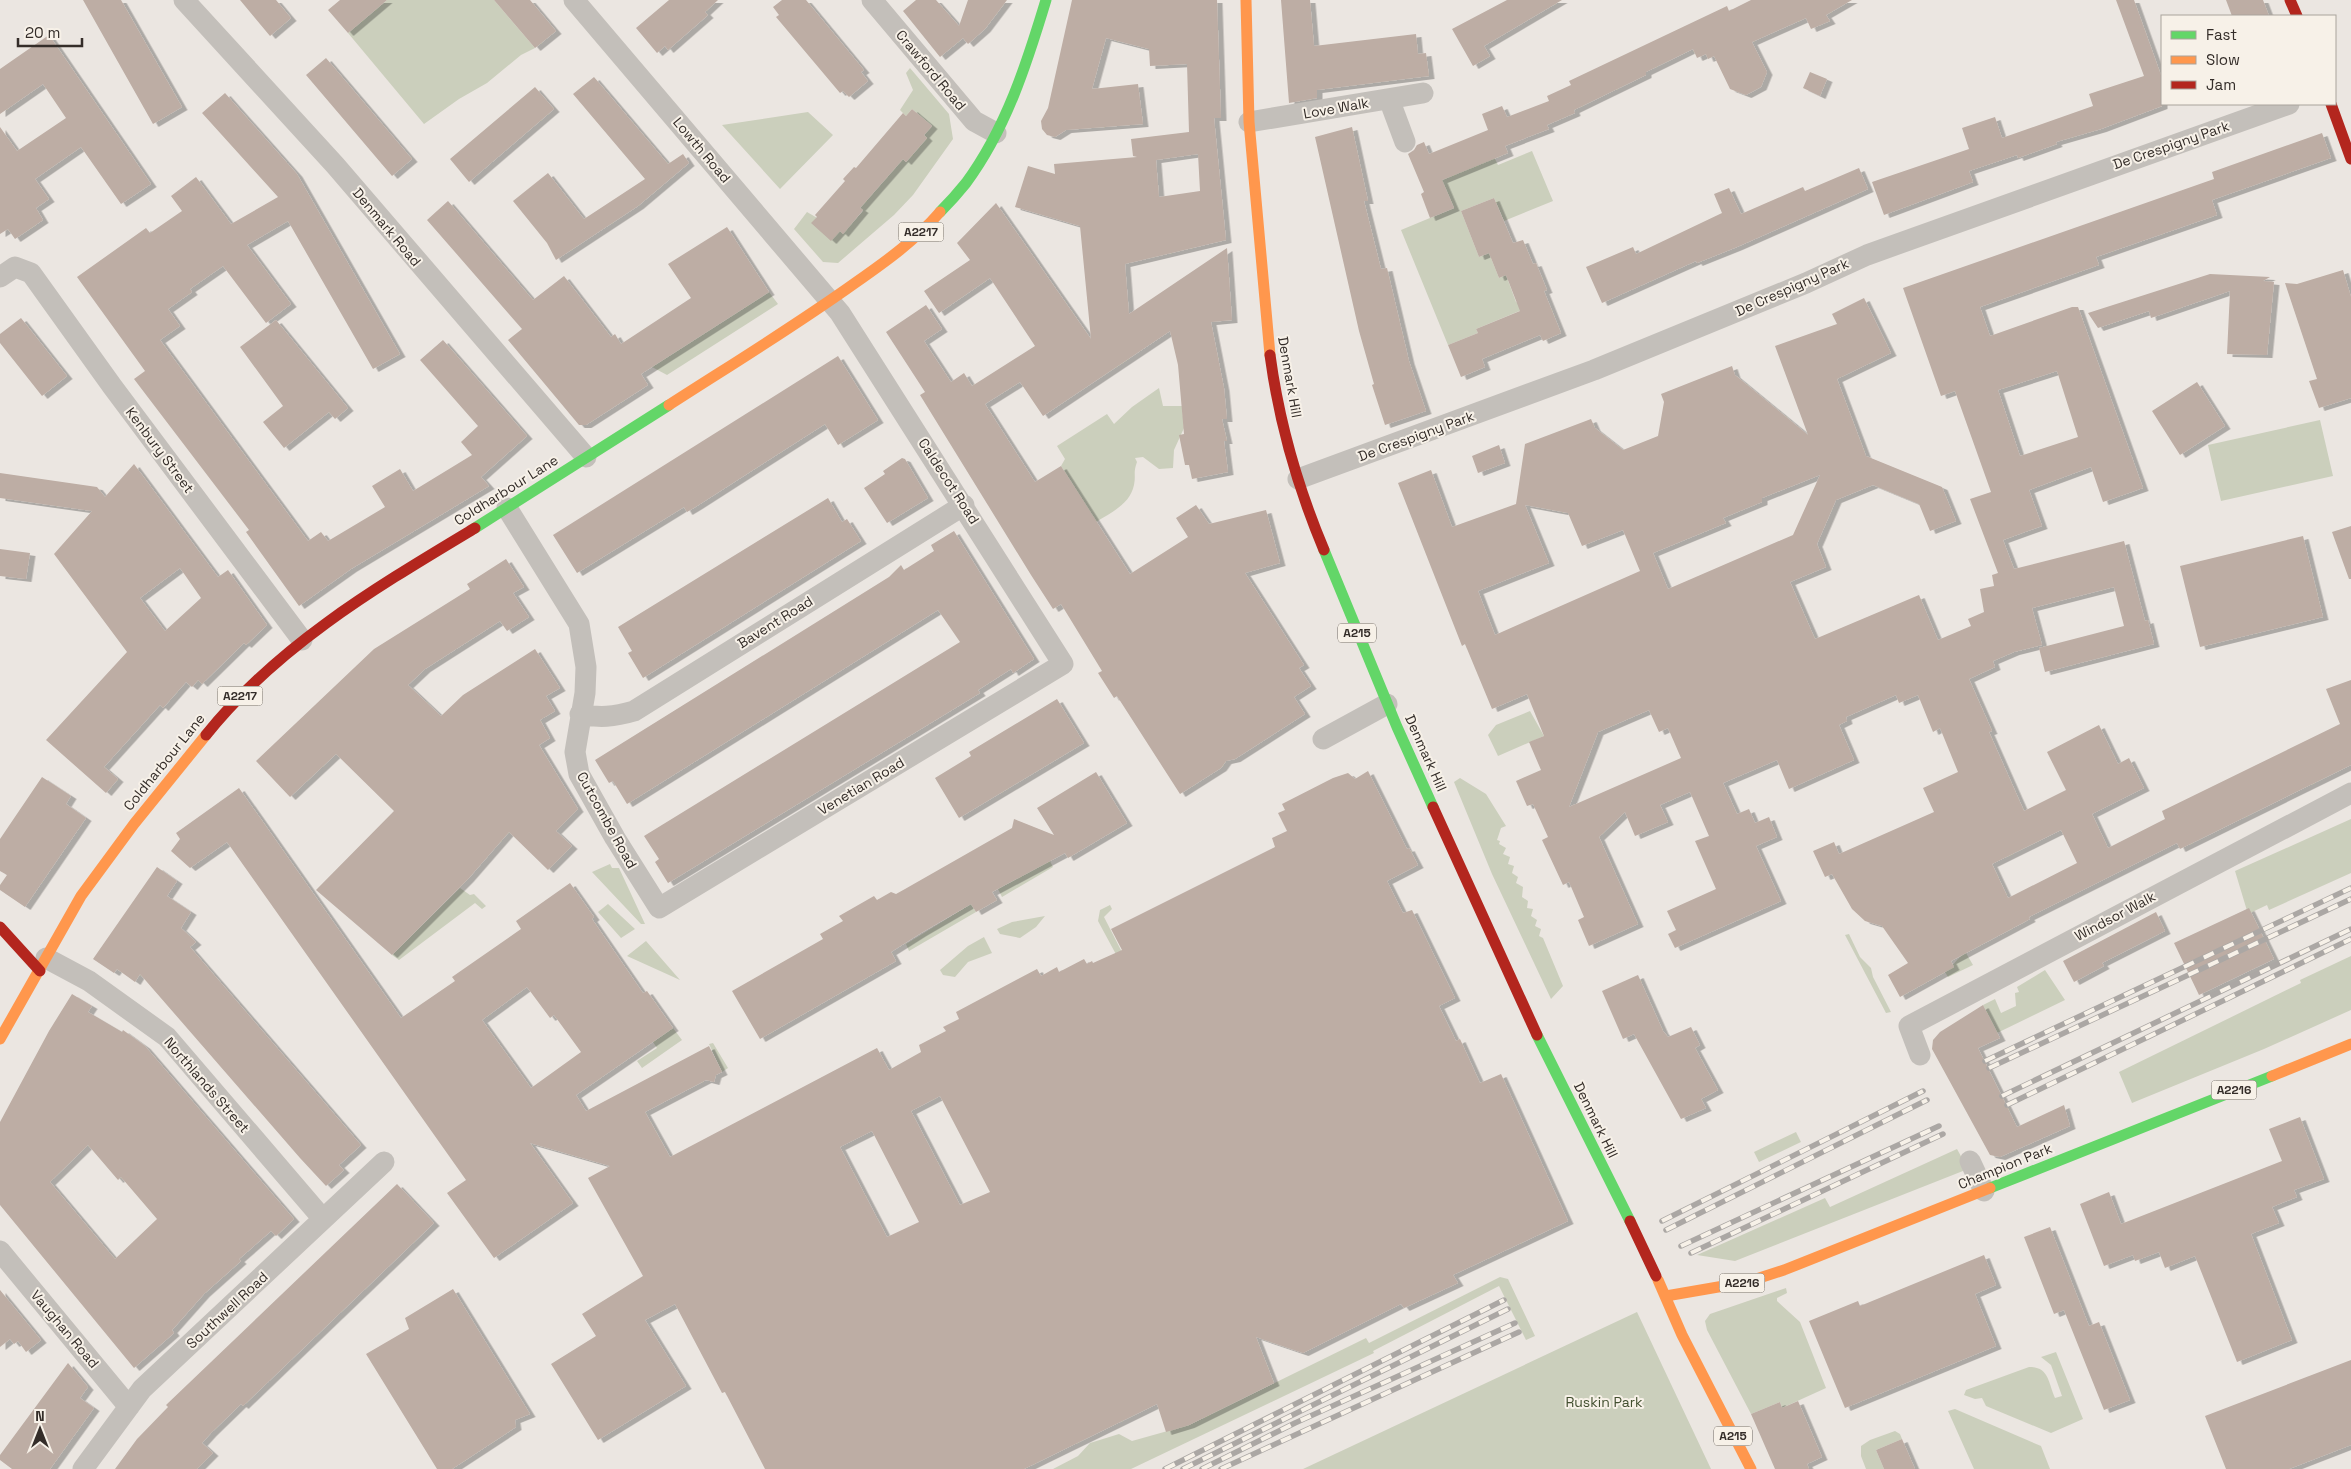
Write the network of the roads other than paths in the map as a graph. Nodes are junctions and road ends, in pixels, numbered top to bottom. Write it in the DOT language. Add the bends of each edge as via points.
graph roads {
  1 [pos="184,0"];
  2 [pos="574,0"];
  3 [pos="872,0"];
  4 [pos="1046,0"];
  5 [pos="1246,0"];
  6 [pos="2290,0"];
  7 [pos="2297,15"];
  8 [pos="1423,93"];
  9 [pos="1389,99"];
  10 [pos="2286,105"];
  11 [pos="2330,105"];
  12 [pos="1249,122"];
  13 [pos="996,133"];
  14 [pos="1405,142"];
  15 [pos="2351,159"];
  16 [pos="7,272"];
  17 [pos="830,301"];
  18 [pos="586,457"];
  19 [pos="1298,479"];
  20 [pos="964,505"];
  21 [pos="507,508"];
  22 [pos="302,640"];
  23 [pos="1063,664"];
  24 [pos="1387,704"];
  25 [pos="580,714"];
  26 [pos="1323,739"];
  27 [pos="2351,793"];
  28 [pos="659,908"];
  29 [pos="0,927"];
  30 [pos="43,964"];
  31 [pos="0,1040"];
  32 [pos="2351,1044"];
  33 [pos="1920,1056"];
  34 [pos="1970,1161"];
  35 [pos="384,1162"];
  36 [pos="1984,1191"];
  37 [pos="323,1220"];
  38 [pos="0,1250"];
  39 [pos="1666,1296"];
  40 [pos="129,1407"];
  41 [pos="83,1469"];
  42 [pos="1750,1469"];
  1 -- 18 [label="street, Denmark Road" via="335,165"];
  2 -- 17 [label="street, Lowth Road"];
  3 -- 13 [label="street, Crawford Road" via="974,121"];
  4 -- 13 [label="main road, Coldharbour Lane / A2217" via="1027,63"];
  5 -- 12 [label="main road, Denmark Hill / A215"];
  6 -- 7 [label="main road"];
  8 -- 9 [label="street, Love Walk"];
  9 -- 12 [label="street, Love Walk"];
  9 -- 14 [label="street"];
  10 -- 19 [label="street, De Crespigny Park" via="1867,255 1594,370"];
  11 -- 15 [label="main road"];
  12 -- 19 [label="main road, Denmark Hill / A215" via="1266,323 1276,400"];
  13 -- 17 [label="main road, Coldharbour Lane / A2217" via="966,183 928,226 884,263"];
  16 -- 22 [label="street, Kenbury Street" via="31,273"];
  17 -- 18 [label="main road, Coldharbour Lane / A2217"];
  17 -- 20 [label="street, Caldecot Road"];
  18 -- 21 [label="main road, Coldharbour Lane / A2217"];
  19 -- 24 [label="main road, Denmark Hill / A215" via="1319,539"];
  20 -- 23 [label="street, Caldecot Road"];
  20 -- 25 [label="street, Bavent Road" via="634,711 597,717"];
  21 -- 22 [label="main road, Coldharbour Lane / A2217" via="368,593"];
  21 -- 25 [label="street, Cutcombe Road" via="579,624 586,667"];
  22 -- 30 [label="main road, Coldharbour Lane / A2217" via="230,705 199,741 81,896"];
  23 -- 28 [label="street, Venetian Road"];
  24 -- 26 [label="street"];
  24 -- 39 [label="main road, Denmark Hill / A215, bridge" via="1528,1016"];
  25 -- 28 [label="street, Cutcombe Road" via="575,752 579,774"];
  27 -- 33 [label="street, Windsor Walk" via="1909,1026"];
  29 -- 30 [label="main road"];
  30 -- 31 [label="main road, Coldharbour Lane / A2217"];
  30 -- 37 [label="street, Northlands Street" via="89,981 167,1037"];
  32 -- 36 [label="main road, Champion Park / A2216"];
  34 -- 36 [label="street"];
  35 -- 37 [label="street, Southwell Road"];
  36 -- 39 [label="main road, Champion Park / A2216" via="1784,1270 1747,1282"];
  37 -- 40 [label="street, Southwell Road" via="142,1389"];
  38 -- 40 [label="street, Vaughan Road"];
  39 -- 42 [label="main road, Denmark Hill / A215" via="1682,1335"];
  40 -- 41 [label="street, Southwell Road"];
}
